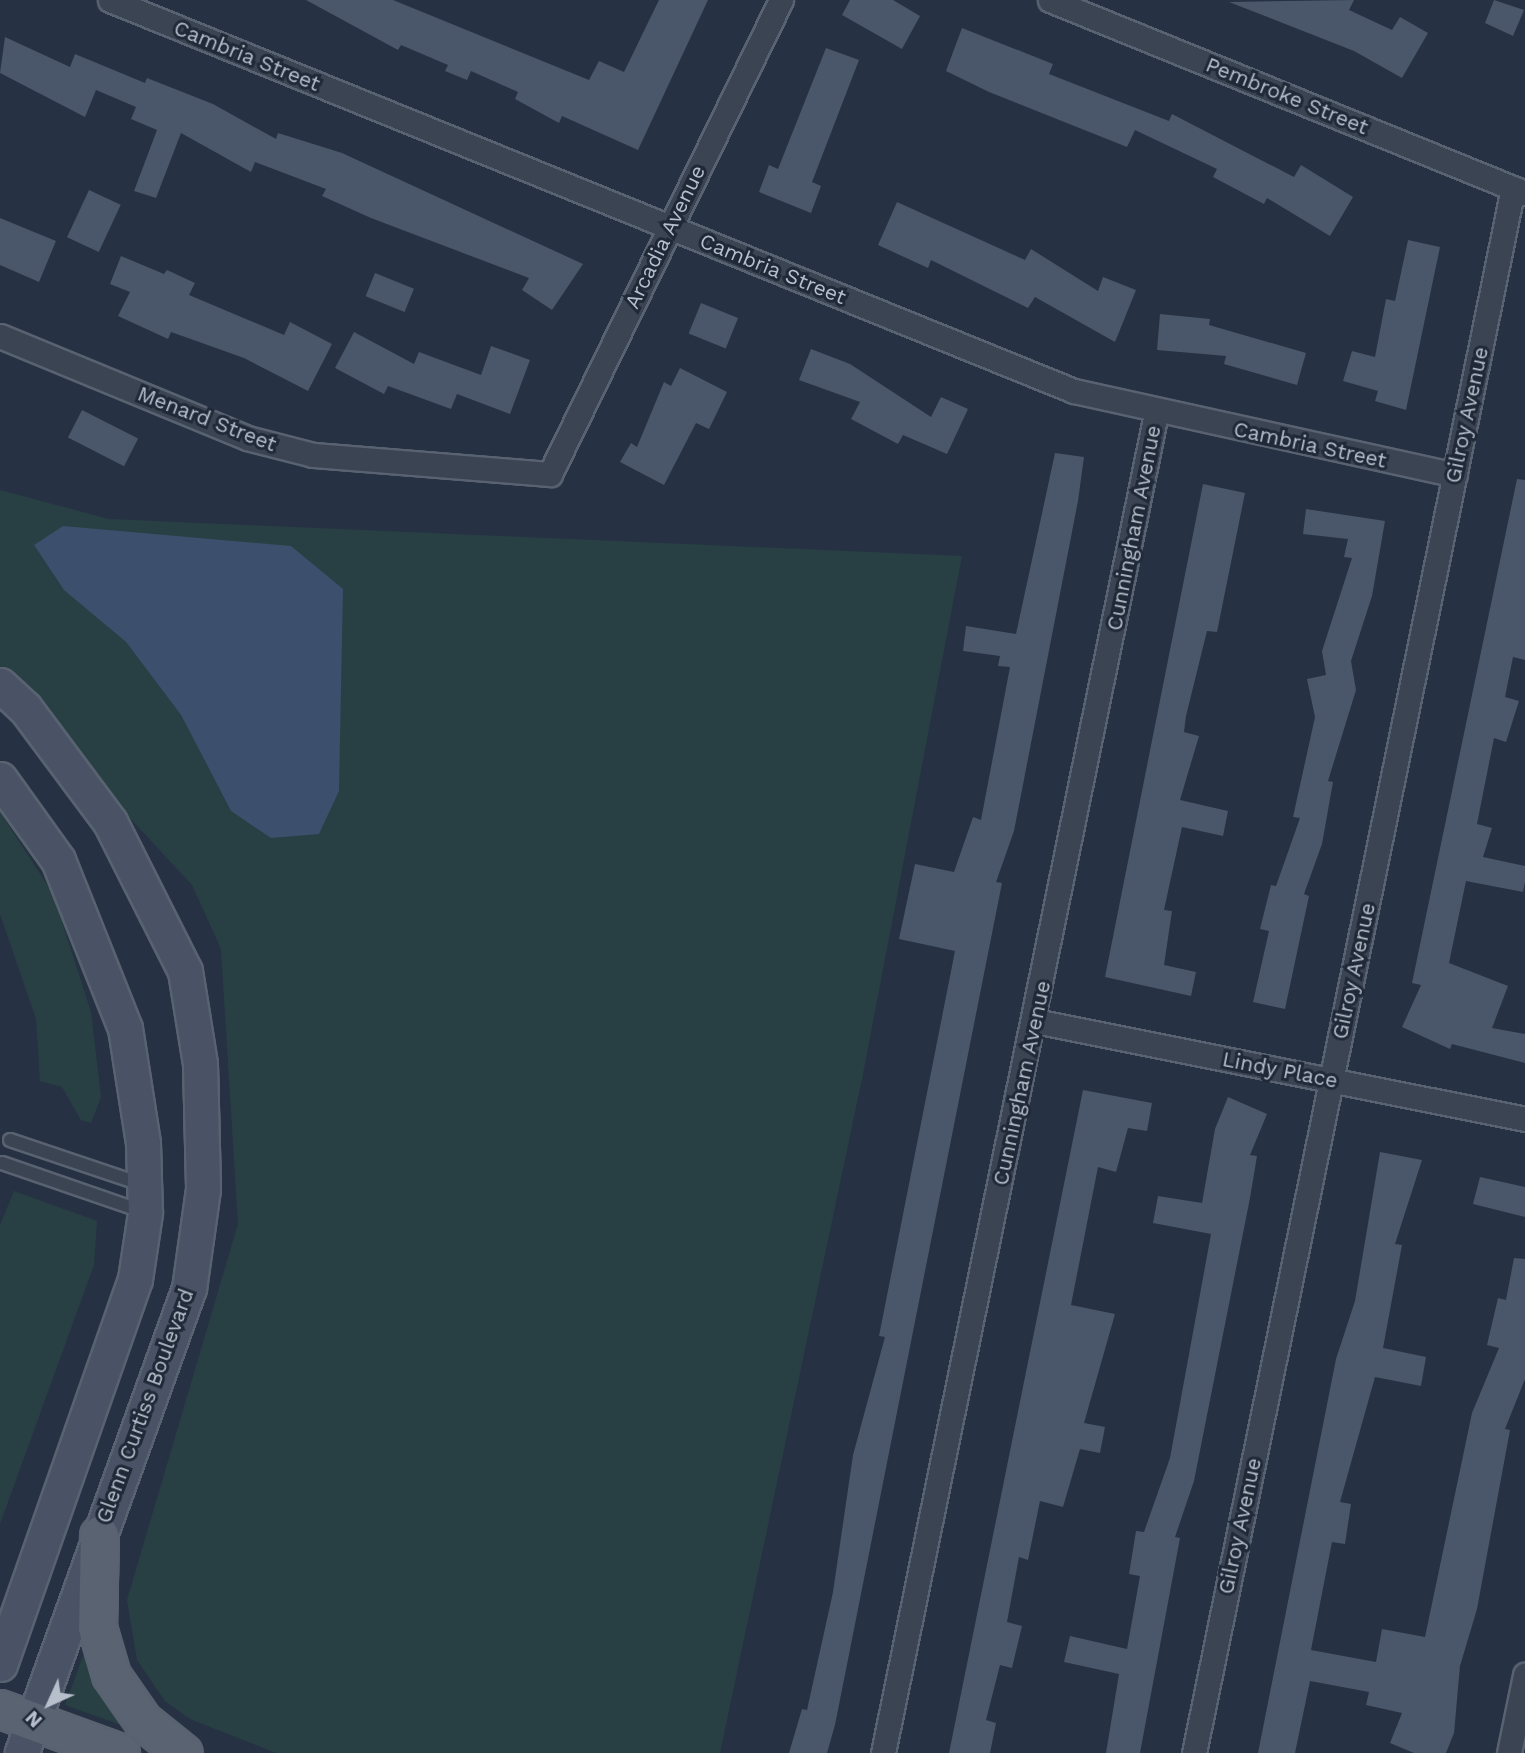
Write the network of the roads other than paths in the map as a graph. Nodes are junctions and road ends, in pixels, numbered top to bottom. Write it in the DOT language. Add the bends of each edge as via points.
graph roads {
  1 [pos="110,0"];
  2 [pos="781,0"];
  3 [pos="1050,0"];
  4 [pos="1519,190"];
  5 [pos="670,227"];
  6 [pos="0,336"];
  7 [pos="1156,413"];
  8 [pos="550,474"];
  9 [pos="1455,475"];
  10 [pos="0,685"];
  11 [pos="0,779"];
  12 [pos="1035,1021"];
  13 [pos="1331,1080"];
  14 [pos="1525,1119"];
  15 [pos="10,1140"];
  16 [pos="2,1163"];
  17 [pos="145,1199"];
  18 [pos="199,1217"];
  19 [pos="99,1535"];
  20 [pos="0,1664"];
  21 [pos="1525,1675"];
  22 [pos="0,1709"];
  23 [pos="28,1737"];
  24 [pos="120,1753"];
  25 [pos="183,1753"];
  26 [pos="883,1753"];
  27 [pos="1194,1753"];
  28 [pos="1509,1753"];
  1 -- 5 [label="street, Cambria Street"];
  2 -- 5 [label="street, Arcadia Avenue"];
  3 -- 4 [label="street, Pembroke Street"];
  4 -- 9 [label="street, Gilroy Avenue"];
  5 -- 7 [label="street, Cambria Street" via="1073,391"];
  5 -- 8 [label="street, Arcadia Avenue"];
  6 -- 8 [label="street, Menard Street" via="260,442 313,455"];
  7 -- 9 [label="street, Cambria Street"];
  7 -- 12 [label="street, Cunningham Avenue"];
  9 -- 13 [label="street, Gilroy Avenue"];
  10 -- 18 [label="main road, Glenn Curtiss Boulevard" via="25,708 110,822 184,971 200,1064"];
  11 -- 17 [label="main road" via="58,860 125,1028"];
  12 -- 13 [label="street, Lindy Place"];
  12 -- 26 [label="street, Cunningham Avenue"];
  13 -- 14 [label="street, Lindy Place"];
  13 -- 27 [label="street, Gilroy Avenue"];
  15 -- 17 [label="lane"];
  16 -- 17 [label="lane"];
  17 -- 18 [label="main road"];
  17 -- 20 [label="main road" via="135,1279"];
  18 -- 19 [label="main road, Glenn Curtiss Boulevard" via="189,1288"];
  19 -- 23 [label="main road, Glenn Curtiss Boulevard"];
  19 -- 25 [label="main road" via="97,1627 111,1675 143,1721"];
  21 -- 28 [label="street"];
  22 -- 23 [label="main road"];
  23 -- 24 [label="main road"];
}
